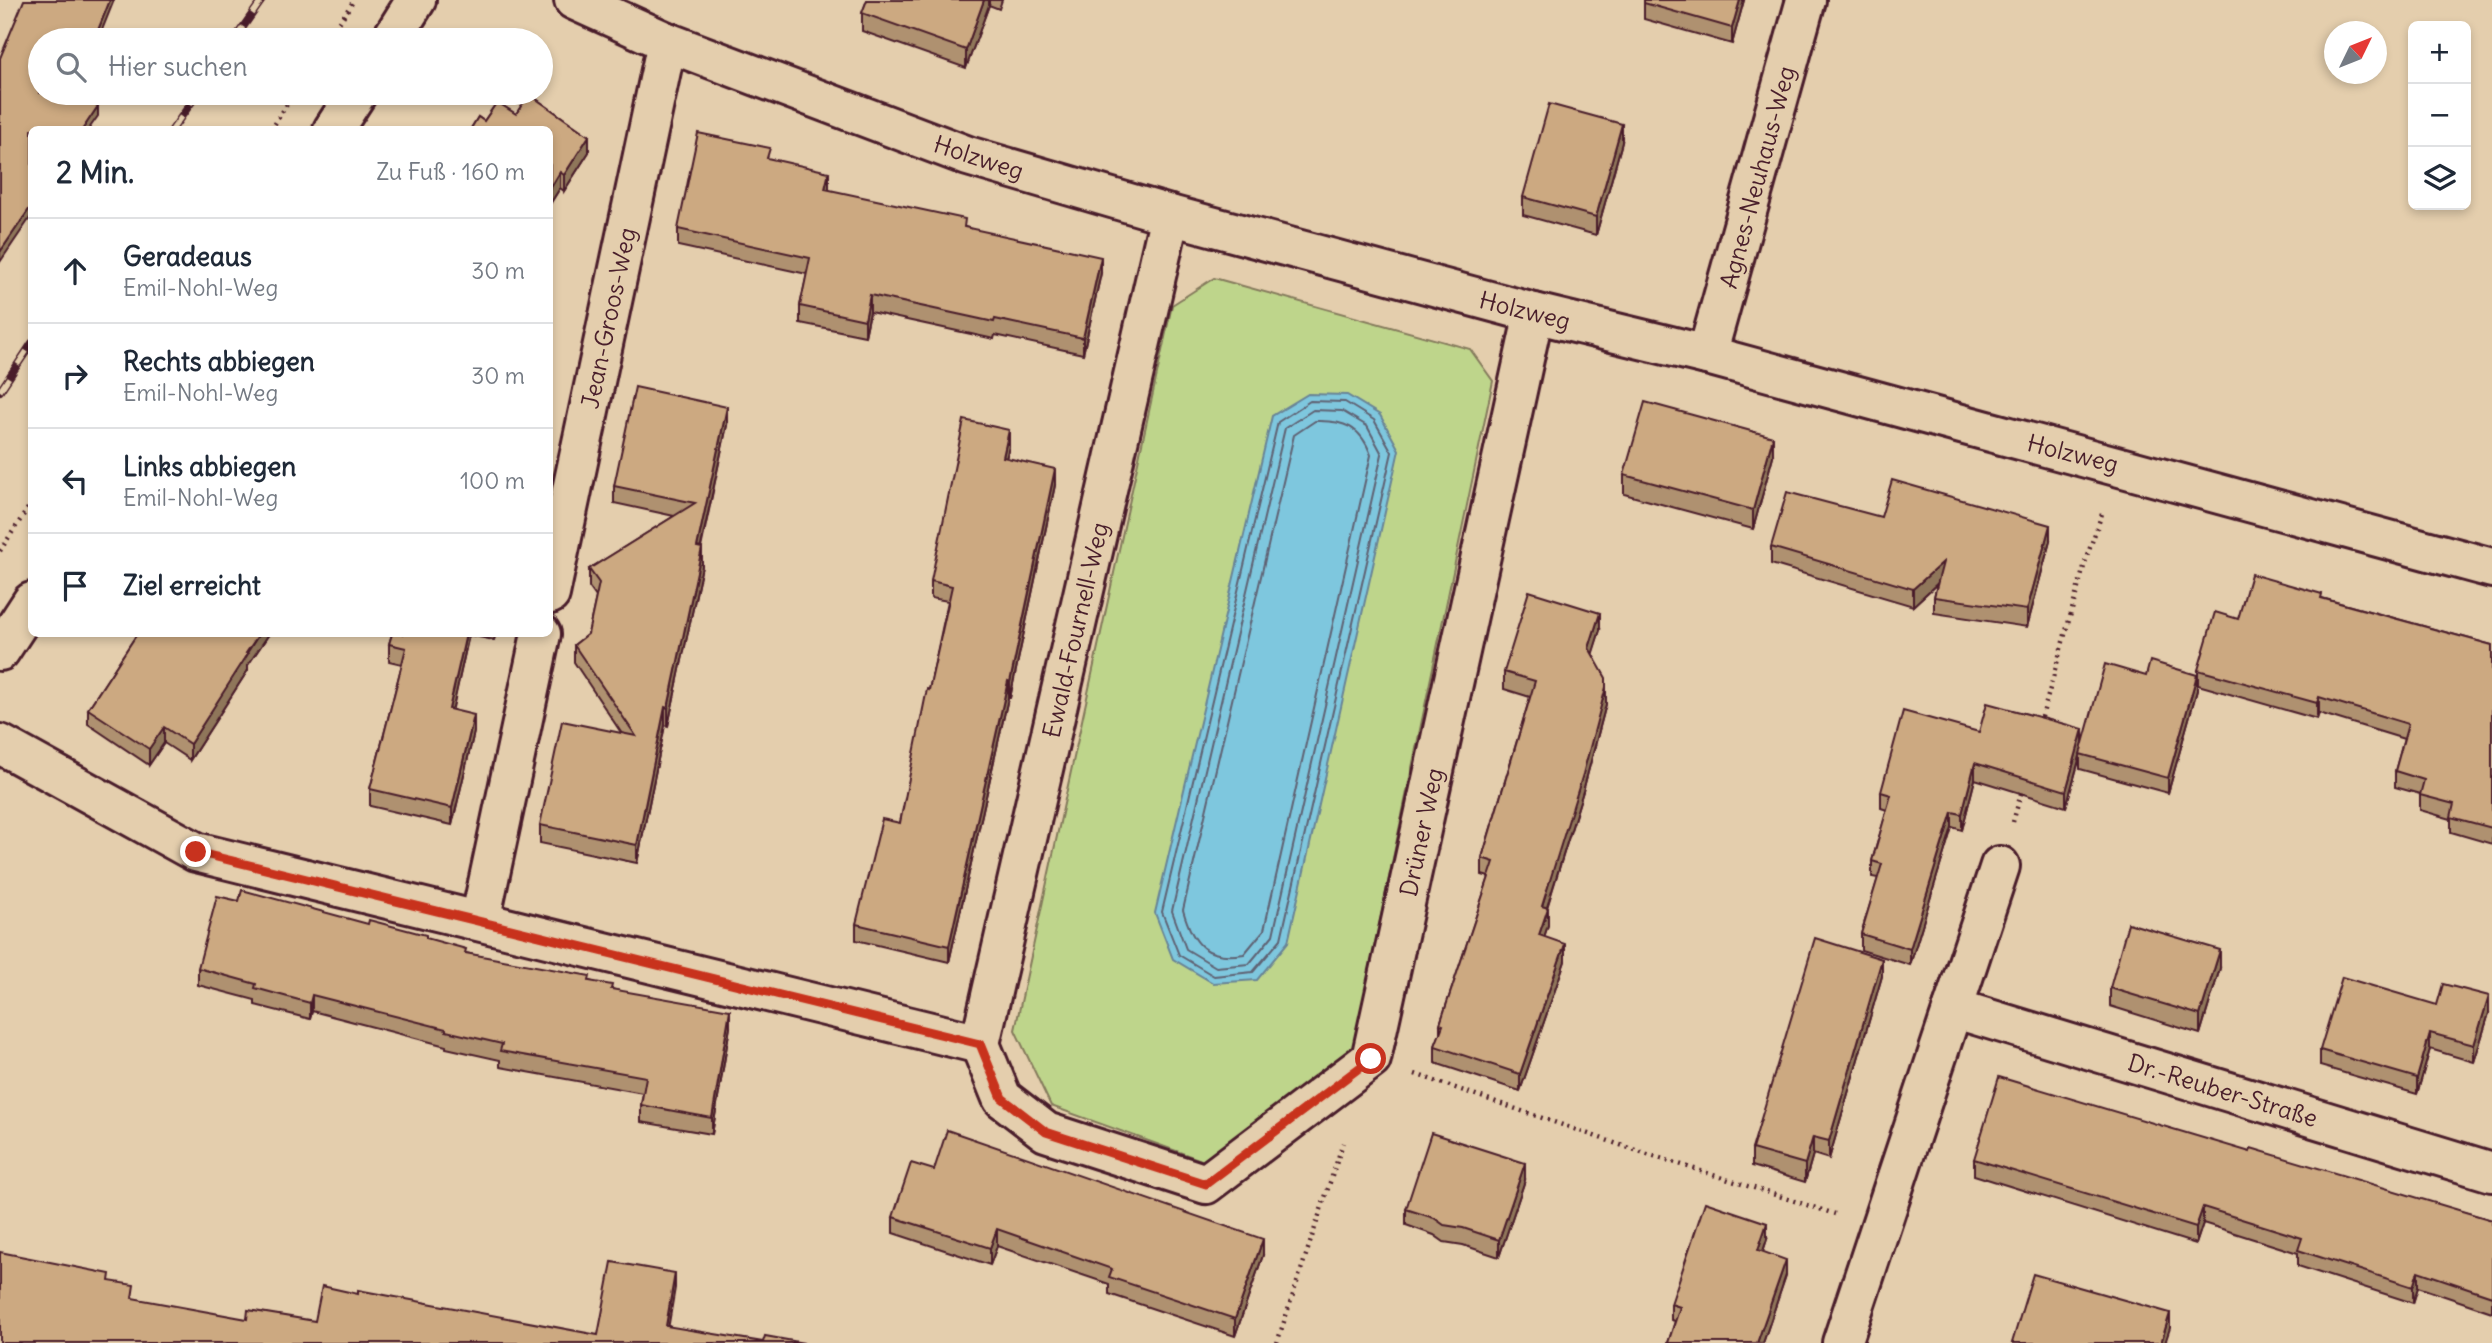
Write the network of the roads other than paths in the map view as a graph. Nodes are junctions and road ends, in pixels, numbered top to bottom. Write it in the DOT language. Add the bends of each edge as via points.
graph roads {
  1 [pos="416,0"];
  2 [pos="575,0"];
  3 [pos="1806,0"];
  4 [pos="398,28"];
  5 [pos="667,42"];
  6 [pos="349,105"];
  7 [pos="336,126"];
  8 [pos="1170,215"];
  9 [pos="1534,313"];
  10 [pos="1707,355"];
  11 [pos="2492,568"];
  12 [pos="553,580"];
  13 [pos="28,608"];
  14 [pos="540,637"];
  15 [pos="0,651"];
  16 [pos="0,744"];
  17 [pos="2000,866"];
  18 [pos="480,921"];
  19 [pos="1954,1008"];
  20 [pos="980,1044"];
  21 [pos="2492,1172"];
  22 [pos="1842,1343"];
  1 -- 4 [label="street"];
  2 -- 5 [label="street, Holzweg"];
  3 -- 10 [label="street, Agnes-Neuhaus-Weg"];
  5 -- 8 [label="street, Holzweg" via="968,156"];
  5 -- 12 [label="street, Jean-Groos-Weg"];
  6 -- 7 [label="street"];
  8 -- 9 [label="street, Holzweg"];
  8 -- 20 [label="street, Ewald-Fournell-Weg"];
  9 -- 10 [label="street, Holzweg"];
  9 -- 20 [label="street, Drüner Weg" via="1371,1059 1206,1184 1046,1132 1002,1098"];
  10 -- 11 [label="street, Holzweg"];
  13 -- 15 [label="street"];
  14 -- 18 [label="street"];
  16 -- 18 [label="street" via="196,852"];
  17 -- 19 [label="street"];
  18 -- 20 [label="street"];
  19 -- 21 [label="street, Dr.-Reuber-Straße"];
  19 -- 22 [label="street"];
}
